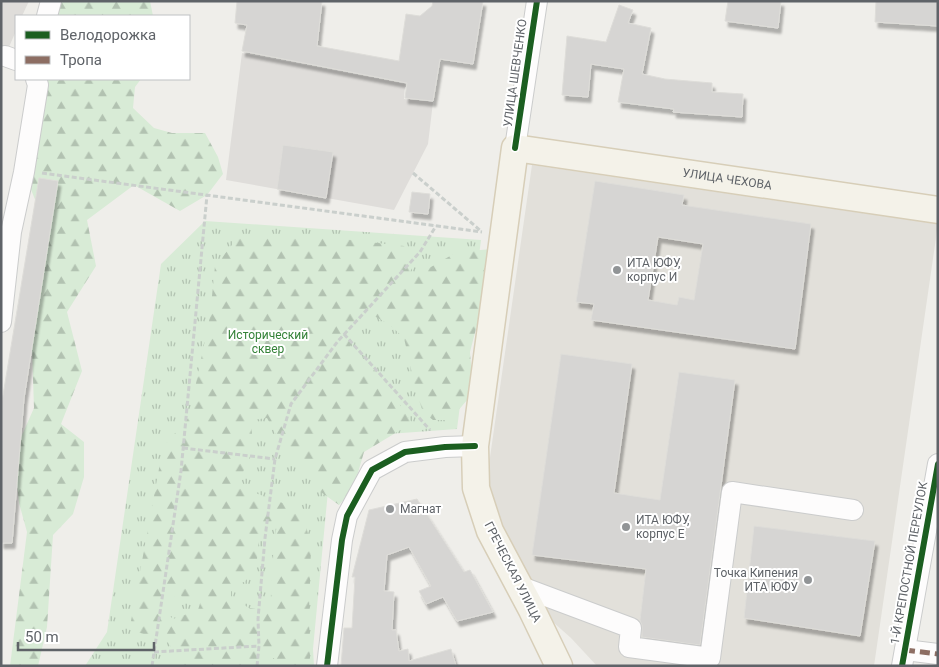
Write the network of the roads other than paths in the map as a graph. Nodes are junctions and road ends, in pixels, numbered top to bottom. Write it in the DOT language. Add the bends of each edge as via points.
graph roads {
  1 [pos="51,1"];
  2 [pos="537,1"];
  3 [pos="47,15"];
  4 [pos="36,80"];
  5 [pos="515,148"];
  6 [pos="938,210"];
  7 [pos="1,322"];
  8 [pos="475,446"];
  9 [pos="938,464"];
  10 [pos="853,510"];
  11 [pos="519,586"];
  12 [pos="938,654"];
  13 [pos="904,658"];
  14 [pos="328,666"];
  15 [pos="559,666"];
  1 -- 3 [label="street"];
  2 -- 5 [label="street, УЛИЦА ШЕВЧЕНКО"];
  4 -- 7 [label="street"];
  5 -- 6 [label="main road, УЛИЦА ЧЕХОВА"];
  5 -- 8 [label="main road, УЛИЦА ШЕВЧЕНКО" via="493,233"];
  8 -- 11 [label="main road, ГРЕЧЕСКАЯ УЛИЦА" via="476,488 490,531"];
  8 -- 14 [label="street" via="405,452 372,470 348,516 342,540"];
  9 -- 13 [label="street, 1-Й КРЕПОСТНОЙ ПЕРЕУЛОК"];
  10 -- 11 [label="street" via="732,492 710,658 629,647 631,628"];
  11 -- 15 [label="main road, ГРЕЧЕСКАЯ УЛИЦА"];
  12 -- 13 [label="street"];
}
